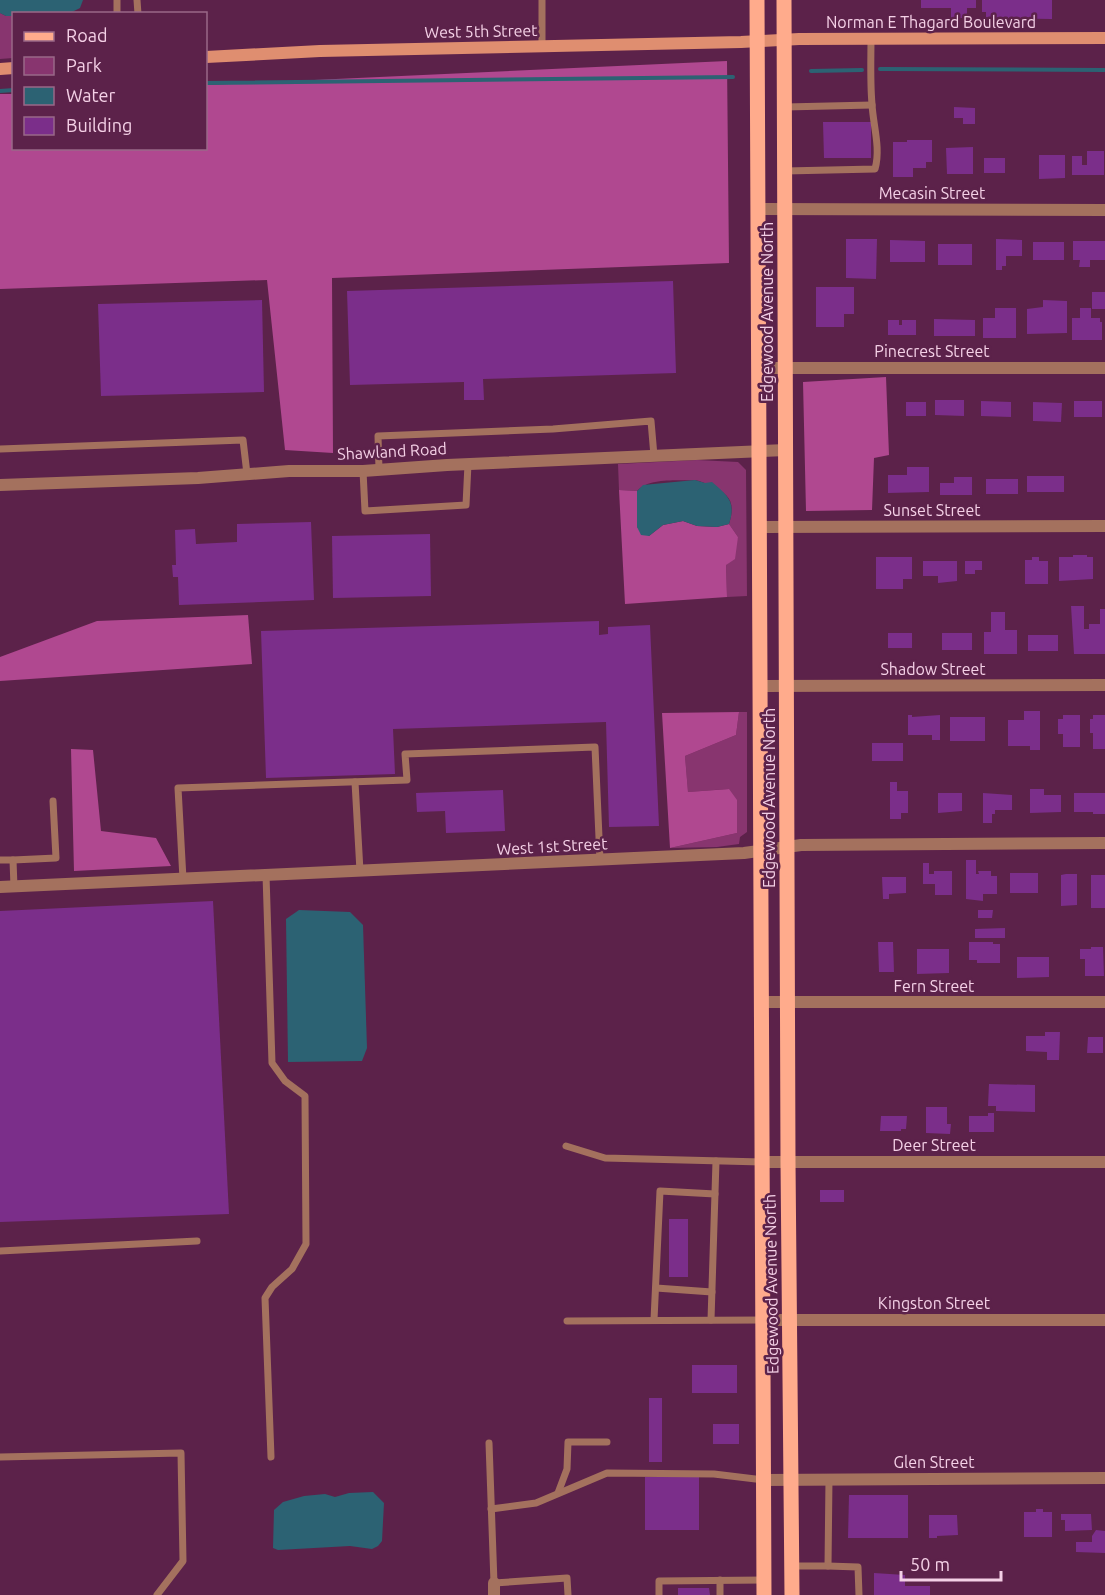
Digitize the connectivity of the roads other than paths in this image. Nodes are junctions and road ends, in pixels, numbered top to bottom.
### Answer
1 (542, 0) edge
2 (757, 0) edge
3 (784, 0) edge
4 (871, 38) junction
5 (1105, 38) edge
6 (784, 40) junction
7 (758, 41) junction
8 (542, 46) junction
9 (207, 57) edge
10 (872, 105) junction
11 (785, 107) junction
12 (785, 171) junction
13 (758, 209) junction
14 (785, 209) junction
15 (1105, 210) edge
16 (759, 368) junction
17 (785, 368) junction
18 (1105, 368) edge
19 (0, 449) edge
20 (786, 450) junction
21 (759, 451) junction
22 (654, 456) junction
23 (468, 464) junction
24 (379, 470) junction
25 (363, 471) junction
26 (247, 474) junction
27 (0, 485) edge
28 (786, 526) junction
29 (1105, 526) edge
30 (760, 527) junction
31 (1105, 685) edge
32 (760, 686) junction
33 (786, 686) junction
34 (355, 782) junction
35 (53, 801) dead end
36 (1105, 843) edge
37 (787, 848) junction
38 (762, 852) junction
39 (0, 860) edge
40 (13, 860) junction
41 (600, 860) junction
42 (360, 871) junction
43 (266, 875) junction
44 (183, 879) junction
45 (0, 887) edge
46 (14, 887) junction
47 (762, 1002) junction
48 (787, 1002) junction
49 (1105, 1002) edge
50 (566, 1146) dead end
51 (716, 1161) junction
52 (763, 1162) junction
53 (788, 1162) junction
54 (1105, 1162) edge
55 (715, 1194) junction
56 (197, 1241) dead end
57 (0, 1251) edge
58 (656, 1288) junction
59 (712, 1292) junction
60 (654, 1320) junction
61 (711, 1320) junction
62 (763, 1320) junction
63 (789, 1320) junction
64 (1105, 1320) edge
65 (567, 1321) dead end
66 (607, 1442) dead end
67 (489, 1443) dead end
68 (0, 1457) edge
69 (271, 1457) dead end
70 (1105, 1478) edge
71 (828, 1479) junction
72 (764, 1480) junction
73 (791, 1480) junction
74 (558, 1493) junction
75 (491, 1509) junction
76 (792, 1566) junction
77 (828, 1566) junction
78 (720, 1580) junction
79 (764, 1587) edge
80 (494, 1589) edge
81 (157, 1595) edge
82 (568, 1595) edge
83 (659, 1595) edge
84 (720, 1595) edge
85 (792, 1595) edge
86 (859, 1595) edge

1 - 8 lane
2 - 7 main road, Edgewood Avenue North
3 - 6 main road, Edgewood Avenue North
4 - 5 street, Norman E Thagard Boulevard
4 - 6 street, Norman E Thagard Boulevard
4 - 10 lane
6 - 7 street, Norman E Thagard Boulevard
6 - 11 main road, Edgewood Avenue North
7 - 8 street, West 5th Street
7 - 13 main road, Edgewood Avenue North
8 - 9 street, West 5th Street
10 - 11 lane
10 - 12 lane
11 - 12 main road, Edgewood Avenue North
12 - 14 main road, Edgewood Avenue North
13 - 14 street, Mecasin Street
13 - 16 main road, Edgewood Avenue North
14 - 15 street, Mecasin Street
14 - 17 main road, Edgewood Avenue North
16 - 17 street, Pinecrest Street
16 - 21 main road, Edgewood Avenue North
17 - 18 street, Pinecrest Street
17 - 20 main road, Edgewood Avenue North
19 - 26 lane
20 - 21 street, Shawland Road
20 - 28 main road, Edgewood Avenue North
21 - 22 street, Shawland Road
21 - 30 main road, Edgewood Avenue North
22 - 23 street, Shawland Road
22 - 24 lane
23 - 24 street, Shawland Road
23 - 25 lane
24 - 25 street, Shawland Road
25 - 26 street, Shawland Road
26 - 27 street, Shawland Road
28 - 29 street, Sunset Street
28 - 30 street, Sunset Street
28 - 33 main road, Edgewood Avenue North
30 - 32 main road, Edgewood Avenue North
31 - 33 street, Shadow Street
32 - 33 street, Shadow Street
32 - 38 main road, Edgewood Avenue North
33 - 37 main road, Edgewood Avenue North
34 - 41 lane
34 - 42 lane
34 - 44 lane
35 - 40 lane
36 - 37 street, West 1st Street
37 - 38 street, West 1st Street
37 - 48 main road, Edgewood Avenue North
38 - 41 street, West 1st Street
38 - 47 main road, Edgewood Avenue North
39 - 40 lane
40 - 46 lane
41 - 42 street, West 1st Street
42 - 43 street, West 1st Street
43 - 44 street, West 1st Street
43 - 69 lane
44 - 46 street, West 1st Street
45 - 46 street, West 1st Street
47 - 48 street, Fern Street
47 - 52 main road, Edgewood Avenue North
48 - 49 street, Fern Street
48 - 53 main road, Edgewood Avenue North
50 - 51 lane
51 - 52 lane
51 - 55 lane
52 - 53 street, Deer Street
52 - 62 main road, Edgewood Avenue North
53 - 54 street, Deer Street
53 - 63 main road, Edgewood Avenue North
55 - 58 lane
55 - 59 lane
56 - 57 lane
58 - 59 lane
58 - 60 lane
59 - 61 lane
60 - 61 lane
60 - 65 lane
61 - 62 lane
62 - 63 street, Kingston Street
62 - 72 main road, Edgewood Avenue North
63 - 64 street, Kingston Street
63 - 73 main road, Edgewood Avenue North
66 - 74 lane
67 - 75 lane
68 - 81 lane
70 - 71 street, Glen Street
71 - 73 street, Glen Street
71 - 77 lane
72 - 73 street, Glen Street
72 - 74 lane
72 - 79 main road, Edgewood Avenue North
73 - 76 main road, Edgewood Avenue North
74 - 75 lane
75 - 80 lane
76 - 77 lane
76 - 85 main road, Edgewood Avenue North
77 - 86 lane
78 - 79 lane
78 - 83 lane
78 - 84 lane
80 - 82 lane

